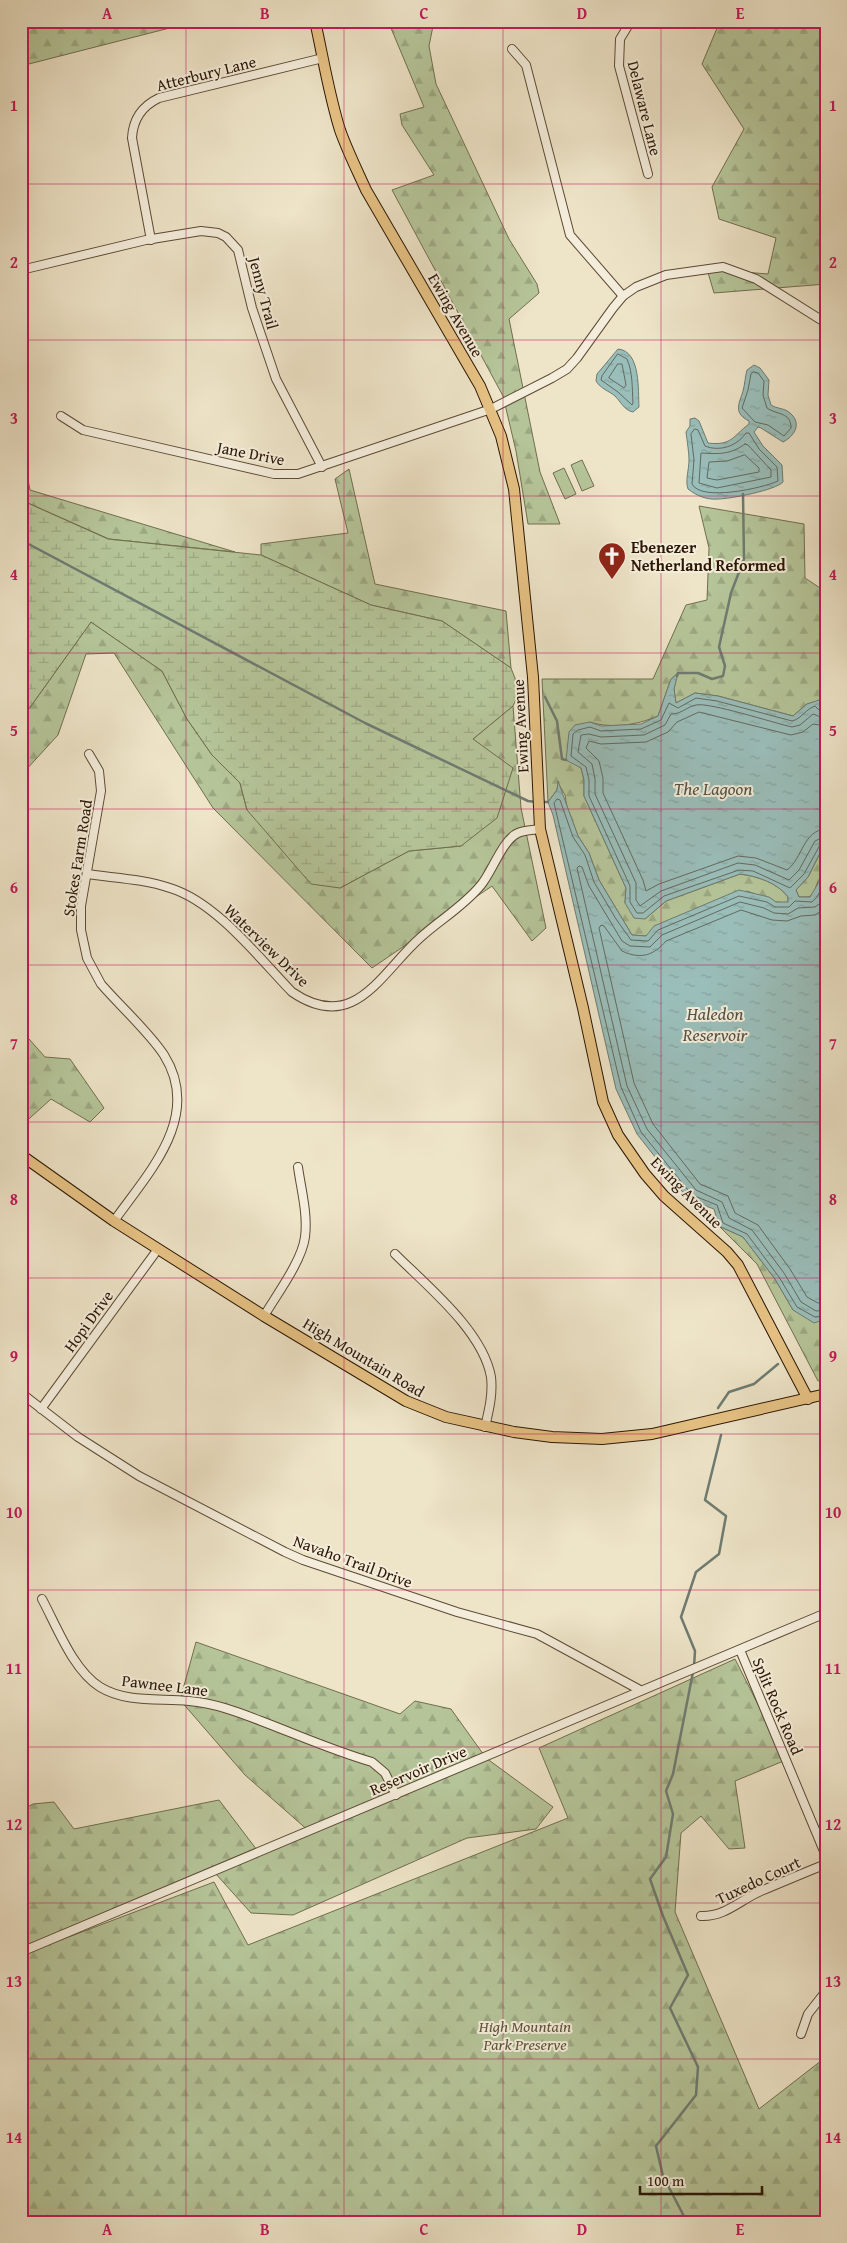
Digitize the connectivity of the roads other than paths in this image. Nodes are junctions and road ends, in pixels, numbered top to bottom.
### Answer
1 (315, 21) edge
2 (631, 21) edge
3 (512, 48) dead end
4 (323, 58) junction
5 (648, 174) dead end
6 (151, 240) junction
7 (21, 270) edge
8 (623, 296) junction
9 (826, 323) edge
10 (491, 409) junction
11 (61, 416) dead end
12 (322, 467) junction
13 (89, 754) dead end
14 (540, 829) junction
15 (87, 874) junction
16 (21, 1155) edge
17 (298, 1167) dead end
18 (114, 1221) junction
19 (158, 1249) junction
20 (395, 1254) dead end
21 (264, 1316) junction
22 (21, 1394) edge
23 (826, 1394) edge
24 (808, 1400) junction
25 (41, 1409) junction
26 (485, 1427) junction
27 (42, 1599) dead end
28 (826, 1613) edge
29 (740, 1650) junction
30 (640, 1690) junction
31 (396, 1795) junction
32 (826, 1856) edge
33 (826, 1864) edge
34 (701, 1916) dead end
35 (21, 1952) edge
36 (826, 1991) edge
37 (801, 2034) dead end

1 - 4 main road, Ewing Avenue
2 - 5 street, Delaware Lane
3 - 8 street
4 - 6 street, Atterbury Lane
4 - 10 main road, Ewing Avenue
6 - 7 street, Jenny Trail
6 - 12 street, Jenny Trail
8 - 9 street
8 - 10 street, Jane Drive
10 - 12 street, Jane Drive
10 - 14 main road, Ewing Avenue
11 - 12 street, Jane Drive
13 - 15 street, Stokes Farm Road
14 - 15 street, Waterview Drive
14 - 24 main road, Ewing Avenue
15 - 18 street, Stokes Farm Road
16 - 18 main road, High Mountain Road
17 - 21 street
18 - 19 main road, High Mountain Road
19 - 21 main road, High Mountain Road
19 - 25 street, Hopi Drive
20 - 26 street
21 - 26 main road, High Mountain Road
22 - 25 street, Navaho Trail Drive
23 - 24 main road, High Mountain Road
24 - 26 main road, High Mountain Road
25 - 30 street, Navaho Trail Drive
27 - 31 street, Pawnee Lane
28 - 29 street, Reservoir Drive
29 - 30 street, Reservoir Drive
29 - 32 street, Split Rock Road
30 - 31 street, Reservoir Drive
31 - 35 street, Reservoir Drive
33 - 34 street, Tuxedo Court
36 - 37 street

